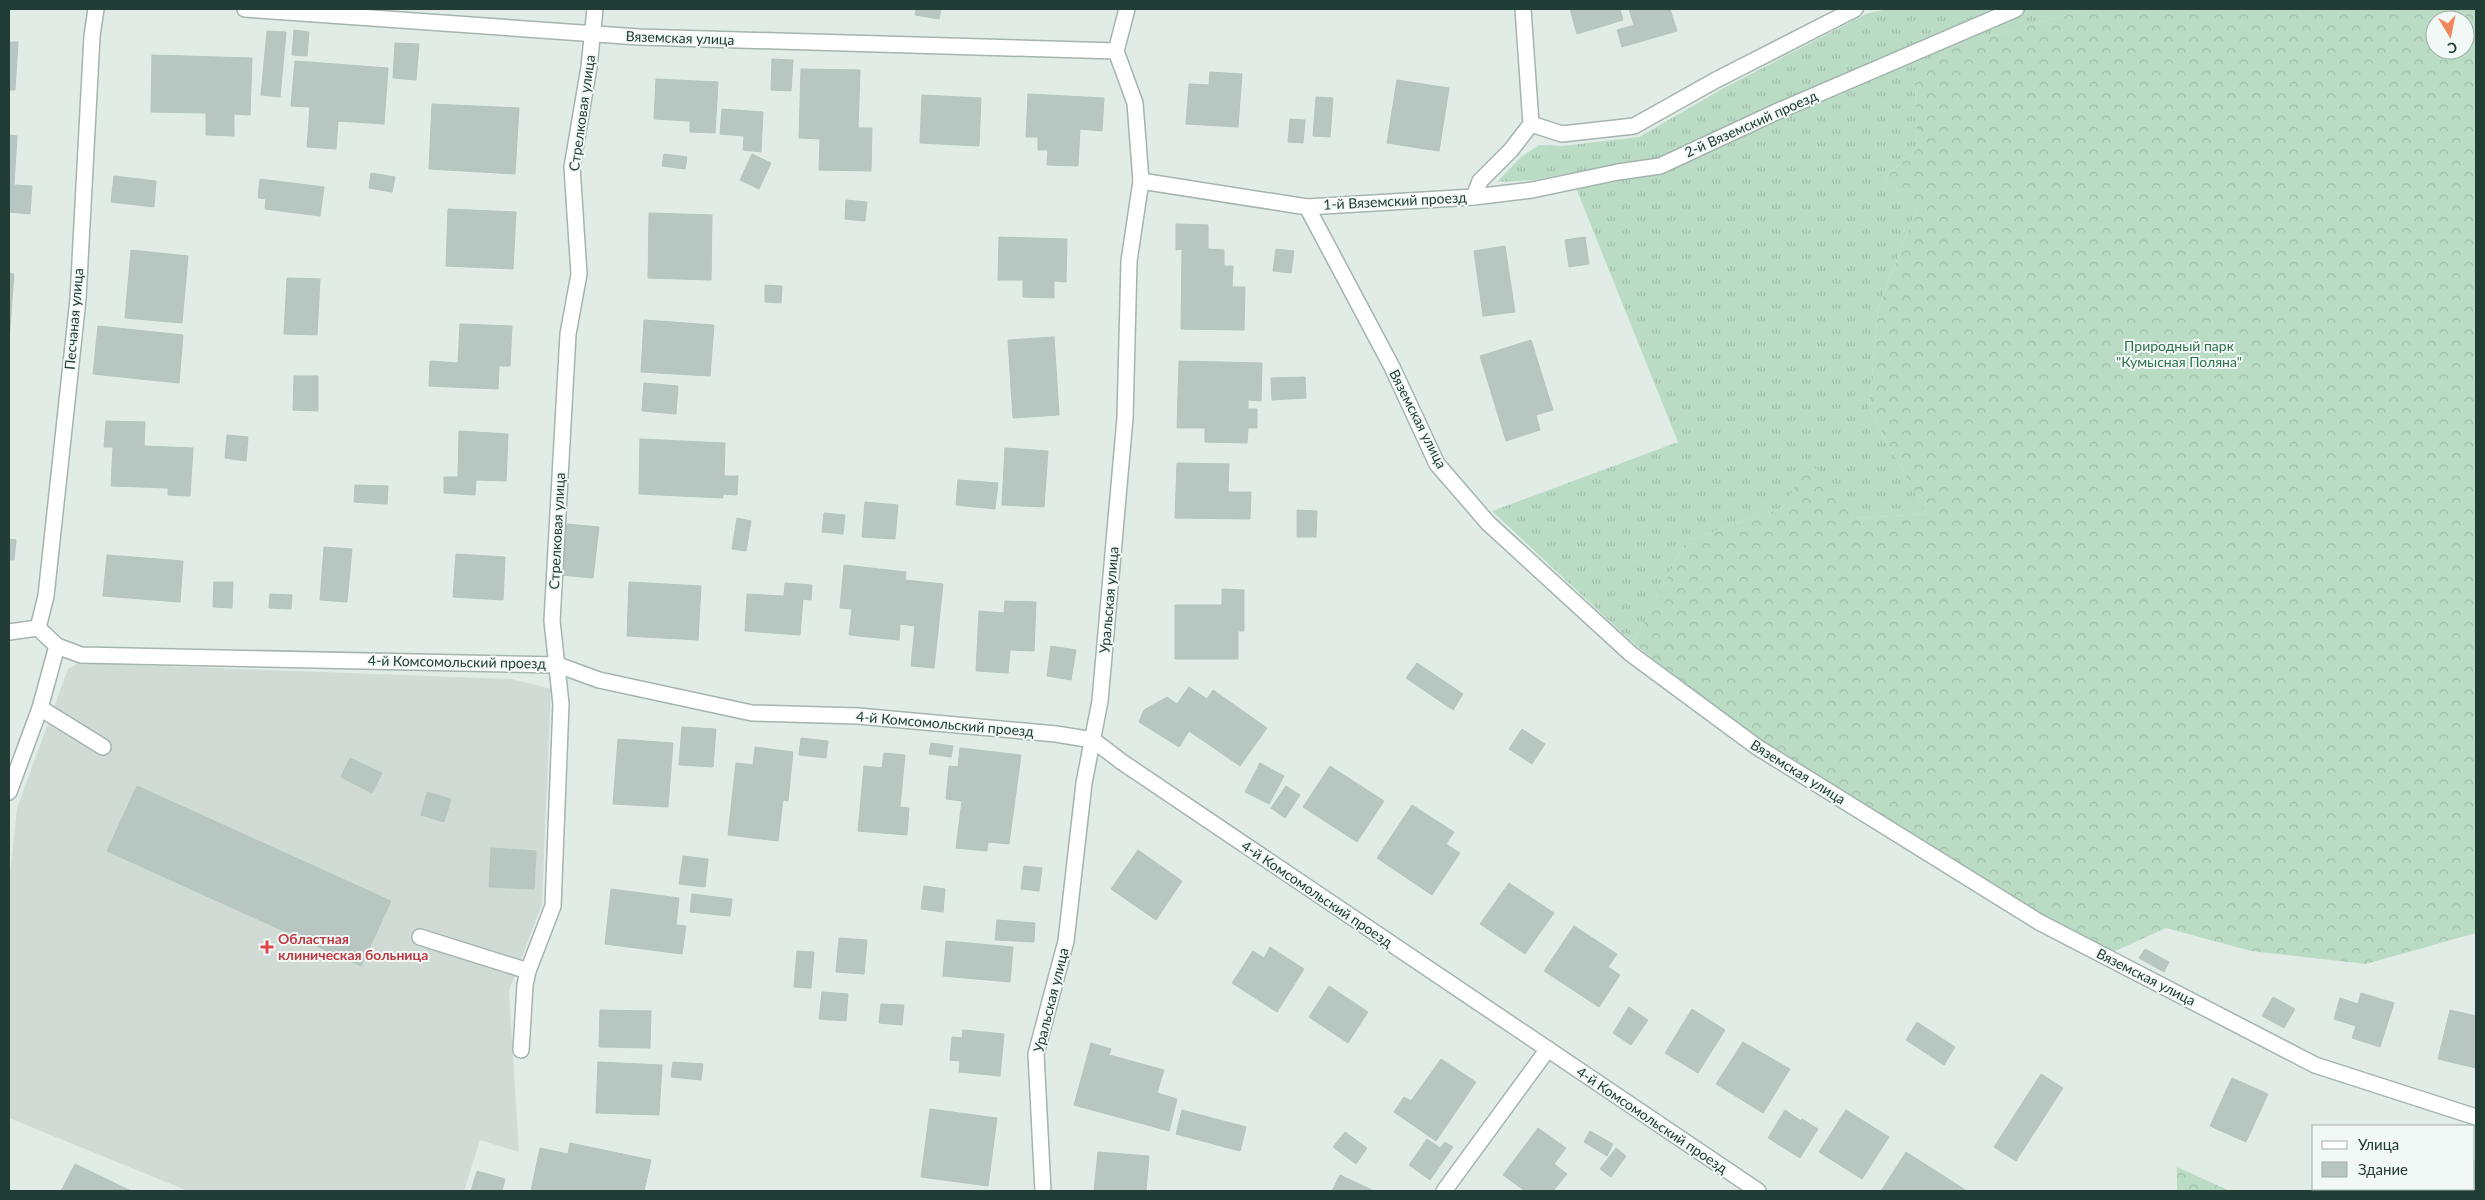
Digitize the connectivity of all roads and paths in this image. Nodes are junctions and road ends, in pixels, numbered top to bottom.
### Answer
1 (96, 9) edge
2 (245, 9) edge
3 (595, 9) edge
4 (1127, 9) edge
5 (1523, 9) edge
6 (1856, 9) edge
7 (2016, 9) edge
8 (592, 33) junction
9 (1116, 51) junction
10 (1531, 124) junction
11 (1140, 180) junction
12 (1474, 197) junction
13 (1307, 207) junction
14 (38, 628) junction
15 (9, 632) edge
16 (57, 646) junction
17 (558, 664) junction
18 (40, 708) junction
19 (1093, 740) junction
20 (103, 747) dead end
21 (9, 792) edge
22 (420, 937) dead end
23 (528, 970) junction
24 (522, 1050) dead end
25 (1548, 1050) junction
26 (2476, 1117) edge
27 (1043, 1191) edge
28 (1444, 1191) edge
29 (1758, 1191) edge

1 - 14 street, Песчаная улица
2 - 8 street, Вяземская улица
3 - 8 street, Стрелковая улица
4 - 9 street
5 - 10 street
6 - 10 street
7 - 12 street, 2-й Вяземский проезд
8 - 9 street, Вяземская улица
8 - 17 street, Стрелковая улица
9 - 11 street, Уральская улица
10 - 12 street, 1-й Вяземский проезд
11 - 13 street, 1-й Вяземский проезд
11 - 19 street, Уральская улица
12 - 13 street, 1-й Вяземский проезд
13 - 26 street, Вяземская улица
14 - 15 street
14 - 16 street, 4-й Комсомольский проезд
16 - 17 street, 4-й Комсомольский проезд
16 - 18 street
17 - 19 street, 4-й Комсомольский проезд
17 - 23 street, Стрелковая улица
18 - 20 street
18 - 21 street
19 - 25 street, 4-й Комсомольский проезд
19 - 27 street, Уральская улица
22 - 23 street
23 - 24 street, Стрелковая улица
25 - 28 street
25 - 29 street, 4-й Комсомольский проезд

